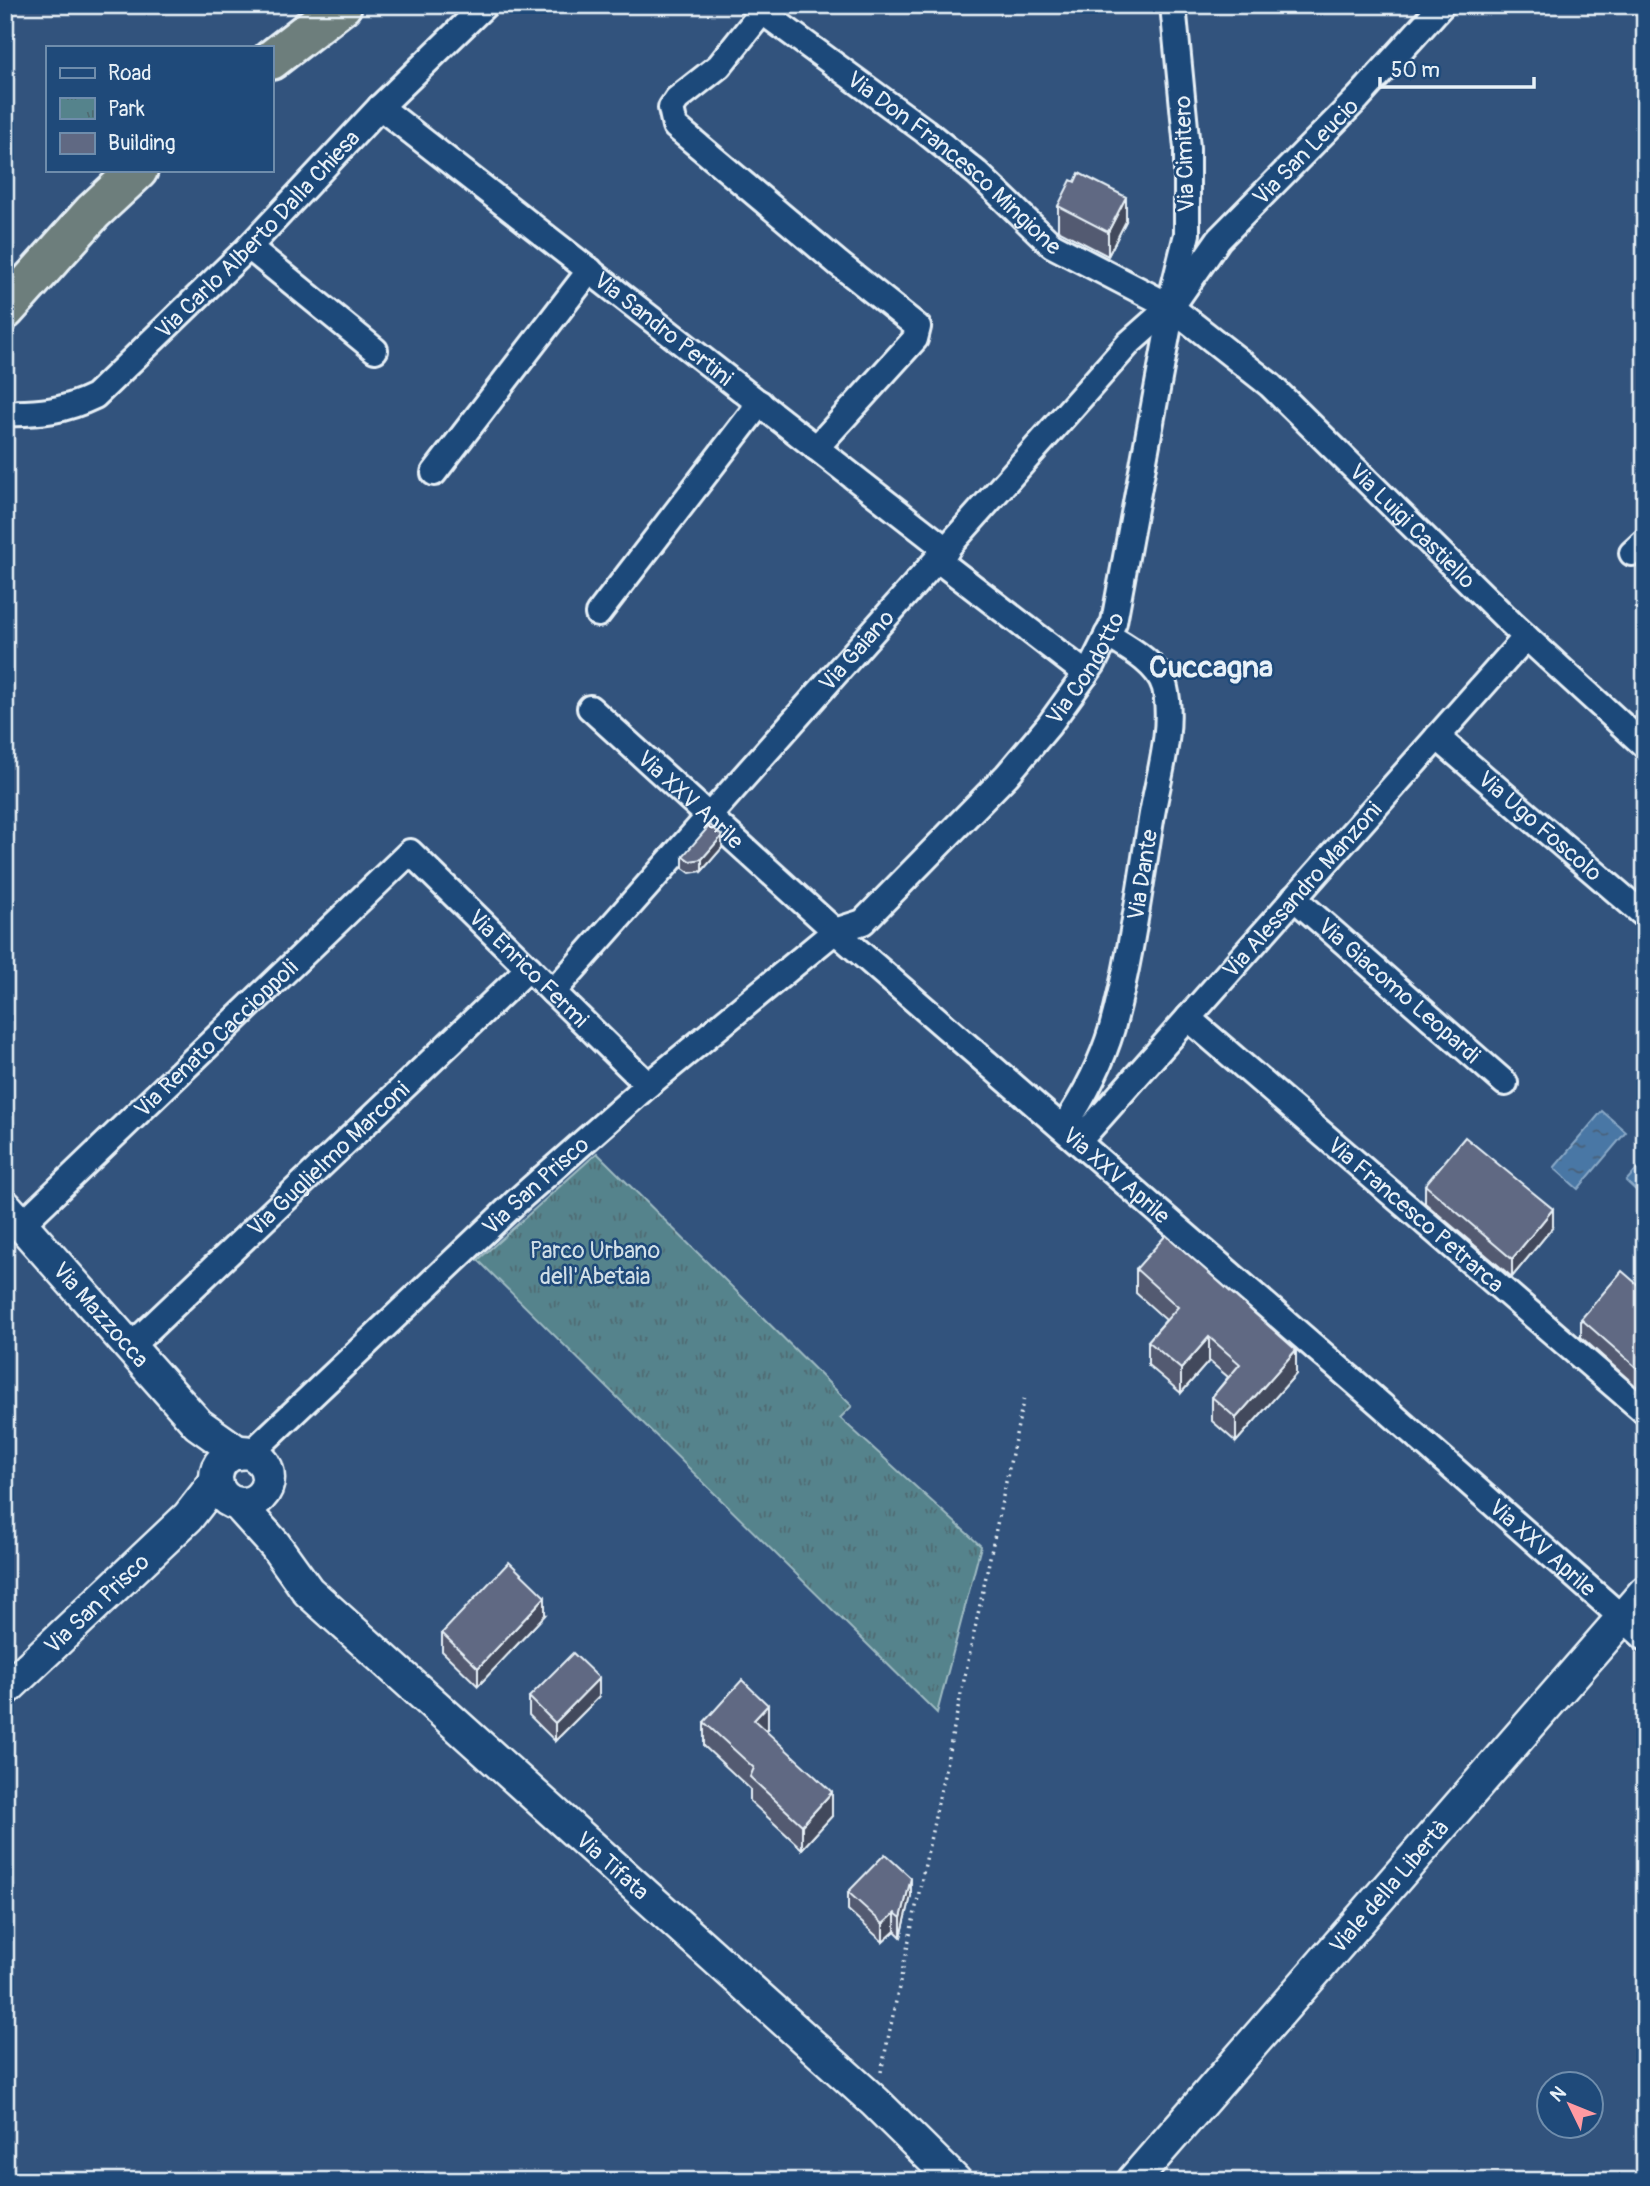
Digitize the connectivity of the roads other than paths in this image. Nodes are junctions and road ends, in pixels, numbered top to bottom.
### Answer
1 (342, 5) edge
2 (485, 5) edge
3 (1173, 5) edge
4 (1442, 5) edge
5 (757, 9) edge
6 (273, 58) edge
7 (380, 107) junction
8 (136, 172) edge
9 (249, 247) junction
10 (590, 271) junction
11 (1170, 307) junction
12 (5, 310) edge
13 (375, 350) dead end
14 (760, 403) junction
15 (5, 413) edge
16 (816, 447) junction
17 (433, 473) dead end
18 (943, 555) junction
19 (598, 614) dead end
20 (1107, 635) junction
21 (1526, 637) junction
22 (1086, 674) junction
23 (590, 708) dead end
24 (1437, 737) junction
25 (1645, 746) edge
26 (710, 818) junction
27 (410, 852) joint
28 (1294, 898) junction
29 (1644, 915) edge
30 (835, 931) junction
31 (529, 968) junction
32 (553, 992) junction
33 (1188, 1018) junction
34 (1505, 1083) dead end
35 (648, 1085) junction
36 (1071, 1135) junction
37 (13, 1216) edge
38 (129, 1348) junction
39 (1645, 1412) edge
40 (232, 1477) junction
41 (275, 1545) junction
42 (1645, 1592) edge
43 (1633, 1628) edge
44 (5, 1690) edge
45 (955, 2181) edge
46 (1133, 2181) edge

1 - 6 highway
2 - 7 street, Via Carlo Alberto Dalla Chiesa
3 - 11 street, Via Cimitero
4 - 11 street, Via San Leucio
5 - 11 street, Via Don Francesco Mingione
5 - 16 street
7 - 9 street, Via Carlo Alberto Dalla Chiesa
7 - 10 street, Via Sandro Pertini
8 - 12 highway
9 - 13 street
9 - 15 street, Via Carlo Alberto Dalla Chiesa
10 - 14 street, Via Sandro Pertini
10 - 17 street
11 - 18 street, Via Gaiano
11 - 20 street, Via Condotto
11 - 21 street, Via Luigi Castiello
14 - 16 street, Via Sandro Pertini
14 - 19 street
16 - 18 street, Via Sandro Pertini
18 - 22 street, Via Sandro Pertini
18 - 26 street, Via Gaiano
20 - 22 street, Via Condotto
20 - 36 street, Via Dante
21 - 24 street, Via Alessandro Manzoni
21 - 25 street, Via Luigi Castiello
22 - 30 street, Via Condotto
23 - 26 street, Via XXV Aprile
24 - 28 street, Via Alessandro Manzoni
24 - 29 street, Via Ugo Foscolo
26 - 30 street, Via XXV Aprile
26 - 32 street, Via Gaiano
27 - 31 street, Via Enrico Fermi
27 - 37 street, Via Renato Caccioppoli
28 - 33 street, Via Alessandro Manzoni
28 - 34 street, Via Giacomo Leopardi
30 - 35 street, Via San Prisco
30 - 36 street, Via XXV Aprile
31 - 32 street, Via Enrico Fermi
31 - 38 street, Via Guglielmo Marconi
32 - 35 street, Via Enrico Fermi
33 - 36 street, Via Alessandro Manzoni
33 - 39 street, Via Francesco Petrarca
35 - 40 street, Via San Prisco
36 - 43 street, Via XXV Aprile
37 - 38 street, Via Mazzocca
38 - 40 street, Via Mazzocca
40 - 41 street, Via Tifata
40 - 41 street, Via Tifata
40 - 44 street, Via San Prisco
41 - 45 street, Via Tifata
42 - 43 street, Viale della Libertà
43 - 46 street, Viale della Libertà

